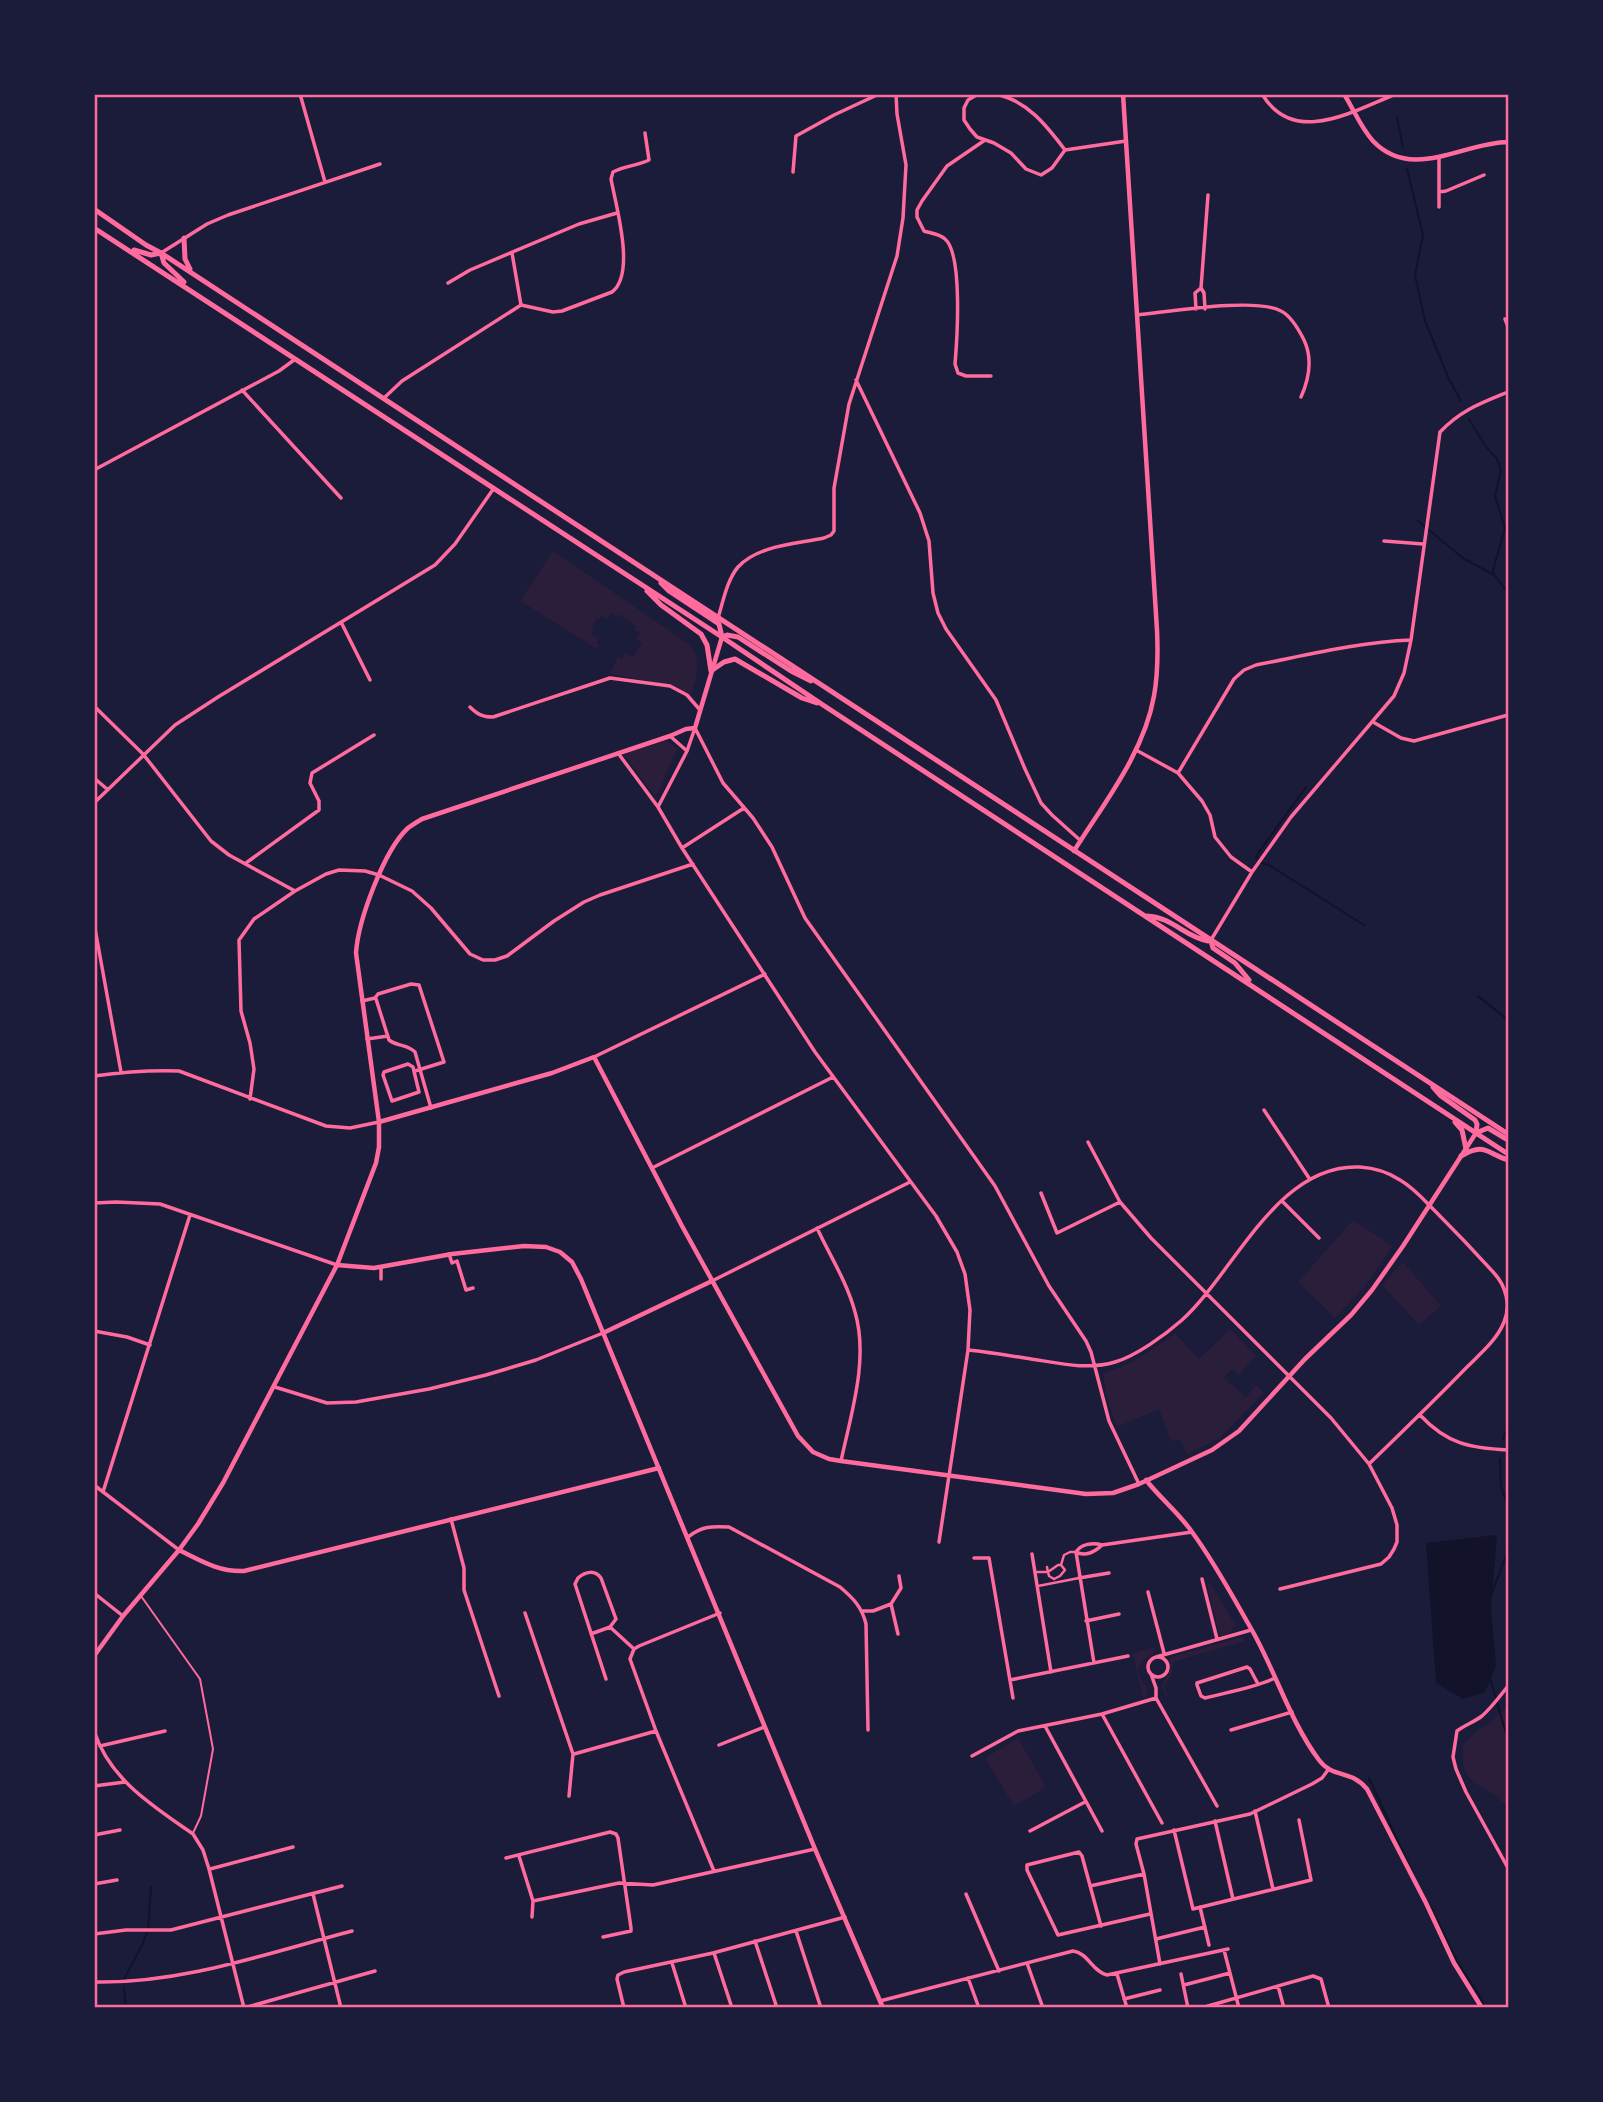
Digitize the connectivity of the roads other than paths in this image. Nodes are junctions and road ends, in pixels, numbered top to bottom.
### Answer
1 (300, 94) edge
2 (880, 94) edge
3 (896, 94) edge
4 (978, 94) edge
5 (995, 94) edge
6 (1123, 94) edge
7 (1262, 94) edge
8 (1344, 94) edge
9 (1396, 94) edge
10 (1354, 111) junction
11 (645, 133) dead end
12 (985, 140) junction
13 (1126, 141) junction
14 (1508, 142) edge
15 (1065, 150) junction
16 (1439, 158) junction
17 (380, 164) dead end
18 (793, 172) dead end
19 (1484, 175) dead end
20 (326, 182) junction
21 (1439, 192) junction
22 (1209, 195) dead end
23 (1439, 207) dead end
24 (94, 209) edge
25 (617, 214) junction
26 (94, 228) edge
27 (184, 238) junction
28 (114, 240) junction
29 (161, 253) junction
30 (512, 253) junction
31 (197, 276) junction
32 (448, 283) dead end
33 (1201, 288) junction
34 (198, 295) junction
35 (522, 305) junction
36 (1196, 309) junction
37 (1205, 309) junction
38 (1136, 315) junction
39 (1505, 319) dead end
40 (1508, 327) edge
41 (296, 358) junction
42 (991, 376) dead end
43 (856, 380) junction
44 (242, 390) junction
45 (1508, 392) edge
46 (1301, 397) dead end
47 (384, 398) junction
48 (94, 470) edge
49 (494, 488) junction
50 (341, 498) dead end
51 (1384, 541) dead end
52 (1423, 544) junction
53 (657, 578) junction
54 (642, 584) junction
55 (718, 618) junction
56 (341, 622) junction
57 (722, 637) junction
58 (1411, 640) junction
59 (711, 671) junction
60 (370, 680) dead end
61 (822, 685) junction
62 (823, 705) junction
63 (94, 706) edge
64 (470, 707) dead end
65 (700, 710) junction
66 (1508, 715) edge
67 (1373, 722) junction
68 (695, 728) junction
69 (374, 735) dead end
70 (670, 736) junction
71 (1136, 750) junction
72 (687, 751) junction
73 (618, 753) junction
74 (143, 754) junction
75 (1178, 773) junction
76 (94, 778) edge
77 (107, 789) junction
78 (94, 803) edge
79 (658, 807) junction
80 (744, 808) junction
81 (1081, 841) junction
82 (682, 848) junction
83 (1074, 851) junction
84 (246, 863) junction
85 (693, 864) junction
86 (1252, 872) junction
87 (379, 875) junction
88 (295, 891) junction
89 (1146, 916) junction
90 (94, 923) edge
91 (1211, 941) junction
92 (765, 974) junction
93 (1254, 986) junction
94 (375, 998) junction
95 (362, 1001) junction
96 (388, 1036) junction
97 (367, 1039) junction
98 (594, 1057) junction
99 (417, 1070) junction
100 (121, 1072) junction
101 (94, 1076) edge
102 (833, 1077) junction
103 (1429, 1082) junction
104 (250, 1099) junction
105 (431, 1108) junction
106 (1264, 1110) dead end
107 (1451, 1116) junction
108 (379, 1122) junction
109 (1476, 1133) junction
110 (1508, 1133) edge
111 (1508, 1140) edge
112 (1088, 1142) dead end
113 (1466, 1149) junction
114 (1508, 1154) edge
115 (1461, 1156) junction
116 (1508, 1160) edge
117 (652, 1168) junction
118 (1310, 1178) junction
119 (910, 1182) junction
120 (1041, 1193) dead end
121 (1120, 1202) junction
122 (1283, 1202) junction
123 (94, 1203) edge
124 (1429, 1206) junction
125 (190, 1215) junction
126 (817, 1228) junction
127 (1319, 1238) dead end
128 (449, 1254) junction
129 (337, 1265) junction
130 (381, 1267) junction
131 (381, 1279) dead end
132 (712, 1281) junction
133 (473, 1287) dead end
134 (1206, 1292) junction
135 (94, 1331) edge
136 (603, 1333) junction
137 (150, 1345) junction
138 (968, 1350) junction
139 (1094, 1366) junction
140 (1289, 1376) junction
141 (275, 1387) junction
142 (1420, 1415) junction
143 (1508, 1450) edge
144 (841, 1461) junction
145 (1369, 1464) junction
146 (659, 1468) junction
147 (948, 1475) junction
148 (1146, 1480) junction
149 (1139, 1484) junction
150 (94, 1485) edge
151 (103, 1492) junction
152 (451, 1519) junction
153 (1193, 1532) junction
154 (688, 1537) junction
155 (939, 1542) dead end
156 (1102, 1545) junction
157 (179, 1550) junction
158 (1076, 1552) junction
159 (1032, 1554) dead end
160 (974, 1558) dead end
161 (1061, 1565) junction
162 (1047, 1567) dead end
163 (1035, 1572) junction
164 (1048, 1572) junction
165 (1109, 1573) dead end
166 (899, 1576) dead end
167 (1079, 1578) junction
168 (1202, 1579) dead end
169 (1054, 1581) junction
170 (1037, 1586) junction
171 (1280, 1589) dead end
172 (94, 1592) edge
173 (1147, 1592) dead end
174 (141, 1596) junction
175 (891, 1604) junction
176 (863, 1611) junction
177 (525, 1613) dead end
178 (720, 1613) junction
179 (1119, 1614) dead end
180 (123, 1616) junction
181 (1086, 1621) junction
182 (610, 1627) junction
183 (1251, 1630) junction
184 (591, 1634) junction
185 (898, 1634) dead end
186 (1217, 1639) junction
187 (634, 1649) junction
188 (1167, 1652) junction
189 (94, 1656) edge
190 (1128, 1656) dead end
191 (1156, 1657) junction
192 (1167, 1661) junction
193 (1094, 1663) junction
194 (1051, 1672) junction
195 (1151, 1674) junction
196 (1162, 1676) junction
197 (1275, 1678) junction
198 (606, 1679) dead end
199 (1009, 1680) junction
200 (1258, 1684) junction
201 (1508, 1686) edge
202 (1156, 1688) junction
203 (499, 1696) dead end
204 (1013, 1698) dead end
205 (1156, 1698) junction
206 (1292, 1712) junction
207 (1102, 1714) junction
208 (1045, 1726) junction
209 (764, 1727) junction
210 (868, 1730) dead end
211 (1231, 1730) dead end
212 (94, 1731) edge
213 (164, 1731) dead end
214 (656, 1731) junction
215 (96, 1738) edge
216 (719, 1745) dead end
217 (100, 1746) junction
218 (573, 1754) junction
219 (972, 1756) dead end
220 (1328, 1770) junction
221 (125, 1782) junction
222 (94, 1786) edge
223 (569, 1796) dead end
224 (1085, 1802) junction
225 (1217, 1806) dead end
226 (1255, 1811) junction
227 (1299, 1820) dead end
228 (1215, 1821) junction
229 (1162, 1823) dead end
230 (120, 1830) dead end
231 (1030, 1830) dead end
232 (1174, 1830) junction
233 (1102, 1831) dead end
234 (193, 1833) junction
235 (94, 1835) edge
236 (293, 1847) dead end
237 (814, 1849) junction
238 (519, 1856) junction
239 (506, 1858) dead end
240 (1508, 1868) edge
241 (209, 1869) junction
242 (714, 1871) junction
243 (1144, 1874) junction
244 (117, 1880) dead end
245 (625, 1883) junction
246 (94, 1884) edge
247 (342, 1886) dead end
248 (1090, 1886) junction
249 (1273, 1889) junction
250 (313, 1894) junction
251 (966, 1894) dead end
252 (1233, 1899) junction
253 (533, 1901) junction
254 (1200, 1907) junction
255 (1150, 1913) junction
256 (221, 1916) junction
257 (532, 1917) dead end
258 (845, 1917) junction
259 (1101, 1926) junction
260 (1205, 1927) junction
261 (352, 1931) dead end
262 (796, 1931) junction
263 (94, 1934) edge
264 (603, 1937) dead end
265 (325, 1938) junction
266 (1155, 1939) junction
267 (755, 1941) junction
268 (1209, 1945) dead end
269 (713, 1953) junction
270 (233, 1963) junction
271 (672, 1963) junction
272 (1027, 1963) junction
273 (1160, 1964) junction
274 (999, 1970) junction
275 (375, 1971) dead end
276 (1116, 1973) junction
277 (1181, 1973) dead end
278 (1230, 1973) junction
279 (968, 1978) junction
280 (94, 1982) edge
281 (336, 1983) junction
282 (1184, 1985) junction
283 (1278, 1986) junction
284 (1160, 1990) dead end
285 (1237, 1997) junction
286 (1124, 1999) junction
287 (880, 2001) junction
288 (244, 2007) edge
289 (341, 2007) edge
290 (624, 2007) edge
291 (686, 2007) edge
292 (732, 2007) edge
293 (777, 2007) edge
294 (821, 2007) edge
295 (883, 2007) edge
296 (979, 2007) edge
297 (1043, 2007) edge
298 (1126, 2007) edge
299 (1188, 2007) edge
300 (1201, 2007) edge
301 (1239, 2007) edge
302 (1284, 2007) edge
303 (1329, 2007) edge
304 (1482, 2007) edge

1 - 20 street
2 - 18 street
3 - 43 street
4 - 12 street
5 - 15 street
6 - 13 street
7 - 10 street
8 - 10 street
9 - 10 street
10 - 16 street
11 - 25 street
12 - 15 street
12 - 42 street
13 - 15 street
13 - 38 street
14 - 16 street
16 - 21 street
17 - 20 street
19 - 21 street
20 - 27 street
21 - 23 street
22 - 33 street
24 - 29 highway
25 - 30 street
25 - 35 street
26 - 28 highway
27 - 29 street
27 - 31 highway
28 - 29 highway
28 - 34 highway
29 - 31 highway
29 - 34 highway
30 - 32 street
30 - 35 street
31 - 47 highway
33 - 36 street
33 - 37 street
34 - 41 highway
35 - 47 street
36 - 37 street
36 - 38 street
37 - 46 street
38 - 71 street
39 - 40 street
41 - 44 street
41 - 49 highway
43 - 55 street
43 - 81 street
44 - 48 street
44 - 50 street
45 - 52 street
47 - 53 highway
49 - 54 highway
49 - 56 street
51 - 52 street
52 - 58 street
53 - 55 highway
53 - 57 highway
54 - 57 highway
54 - 59 highway
55 - 61 highway
56 - 60 street
56 - 74 street
57 - 59 street
57 - 61 highway
57 - 62 highway
58 - 67 street
58 - 75 street
59 - 62 highway
59 - 65 street
61 - 83 highway
62 - 89 highway
63 - 74 street
64 - 65 street
65 - 68 street
66 - 67 street
67 - 86 street
68 - 70 street
68 - 72 street
68 - 80 street
69 - 84 street
70 - 72 street
70 - 73 street
71 - 75 street
71 - 81 street
72 - 79 street
73 - 79 street
73 - 87 street
74 - 77 street
74 - 84 street
75 - 86 street
76 - 77 street
77 - 78 street
79 - 82 street
80 - 82 street
80 - 139 street
81 - 83 street
82 - 85 street
83 - 91 highway
84 - 88 street
85 - 87 street
85 - 92 street
86 - 91 street
87 - 88 street
87 - 95 street
88 - 104 street
89 - 91 highway
89 - 93 highway
90 - 100 street
91 - 93 highway
91 - 103 highway
92 - 98 street
92 - 102 street
93 - 107 highway
94 - 95 street
94 - 96 street
94 - 99 street
95 - 97 street
96 - 97 street
96 - 99 street
97 - 108 street
98 - 105 street
98 - 117 street
99 - 99 street
99 - 105 street
100 - 101 street
100 - 104 street
102 - 117 street
102 - 119 street
103 - 109 highway
103 - 110 highway
104 - 108 street
105 - 108 street
106 - 118 street
107 - 109 highway
107 - 113 highway
108 - 129 street
109 - 111 highway
109 - 113 street
109 - 114 highway
112 - 121 street
113 - 115 street
115 - 116 highway
115 - 124 street
117 - 132 street
118 - 122 street
118 - 124 street
119 - 126 street
119 - 138 street
120 - 121 street
121 - 134 street
122 - 127 street
122 - 134 street
123 - 125 street
124 - 140 street
124 - 142 street
125 - 129 street
125 - 137 street
126 - 132 street
126 - 144 street
128 - 130 street
128 - 133 street
128 - 136 street
129 - 130 street
129 - 141 street
130 - 131 street
132 - 136 street
132 - 144 street
134 - 139 street
134 - 140 street
135 - 137 street
136 - 141 street
136 - 146 street
137 - 151 street
138 - 139 street
138 - 147 street
139 - 149 street
140 - 145 street
140 - 148 street
141 - 157 street
142 - 143 street
142 - 145 street
144 - 147 street
145 - 171 street
146 - 152 street
146 - 154 street
147 - 149 street
147 - 155 street
148 - 149 street
148 - 153 street
150 - 151 street
151 - 157 street
152 - 157 street
152 - 203 street
153 - 156 street
153 - 183 street
154 - 176 street
154 - 178 street
156 - 158 street
156 - 158 street
157 - 174 street
158 - 161 street
158 - 167 street
159 - 163 street
160 - 199 street
161 - 164 street
161 - 169 street
162 - 164 street
163 - 164 street
163 - 170 street
164 - 169 street
165 - 167 street
166 - 175 street
167 - 169 street
167 - 181 street
168 - 186 street
169 - 170 street
170 - 194 street
172 - 180 street
173 - 188 street
174 - 180 street
174 - 234 lane
175 - 176 street
175 - 185 street
176 - 210 street
177 - 218 street
178 - 187 street
178 - 209 street
179 - 181 street
180 - 189 street
181 - 193 street
182 - 184 street
182 - 184 street
182 - 187 street
183 - 186 street
183 - 197 street
184 - 198 street
186 - 188 street
187 - 214 street
188 - 191 street
188 - 192 street
190 - 193 street
191 - 192 street
191 - 195 street
192 - 196 street
193 - 194 street
194 - 199 street
195 - 196 street
195 - 202 street
196 - 202 street
197 - 200 street
197 - 206 street
199 - 204 street
200 - 200 street
201 - 240 street
202 - 205 street
205 - 207 street
205 - 225 street
206 - 211 street
206 - 220 street
207 - 208 street
207 - 229 street
208 - 219 street
208 - 224 street
209 - 216 street
209 - 237 street
212 - 215 street
213 - 217 street
214 - 218 street
214 - 242 street
215 - 217 street
217 - 221 street
218 - 223 street
220 - 226 street
220 - 304 street
221 - 222 street
221 - 234 street
224 - 231 street
224 - 233 street
226 - 228 street
226 - 249 street
227 - 249 street
228 - 232 street
228 - 252 street
230 - 235 street
232 - 243 street
232 - 254 street
234 - 241 street
236 - 241 street
237 - 242 street
237 - 258 street
238 - 239 street
238 - 245 street
238 - 253 street
241 - 256 street
242 - 245 street
243 - 248 street
243 - 255 street
244 - 246 street
245 - 253 street
245 - 264 street
247 - 250 street
248 - 259 street
248 - 259 street
249 - 252 street
250 - 256 street
250 - 265 street
251 - 274 street
252 - 254 street
253 - 257 street
254 - 260 street
255 - 259 street
255 - 266 street
256 - 263 street
256 - 270 street
258 - 262 street
258 - 287 street
260 - 266 street
260 - 268 street
261 - 265 street
262 - 267 street
262 - 294 street
265 - 270 street
265 - 281 street
266 - 273 street
267 - 269 street
267 - 293 street
269 - 271 street
269 - 292 street
270 - 280 street
270 - 288 street
271 - 290 street
271 - 291 street
272 - 274 street
272 - 276 street
272 - 297 street
273 - 276 street
273 - 278 street
274 - 279 street
275 - 281 street
276 - 286 street
277 - 282 street
278 - 282 street
278 - 285 street
279 - 287 street
279 - 296 street
281 - 288 street
281 - 289 street
282 - 299 street
283 - 285 street
283 - 302 street
283 - 303 street
284 - 286 street
285 - 300 street
285 - 301 street
286 - 298 street
287 - 295 street

